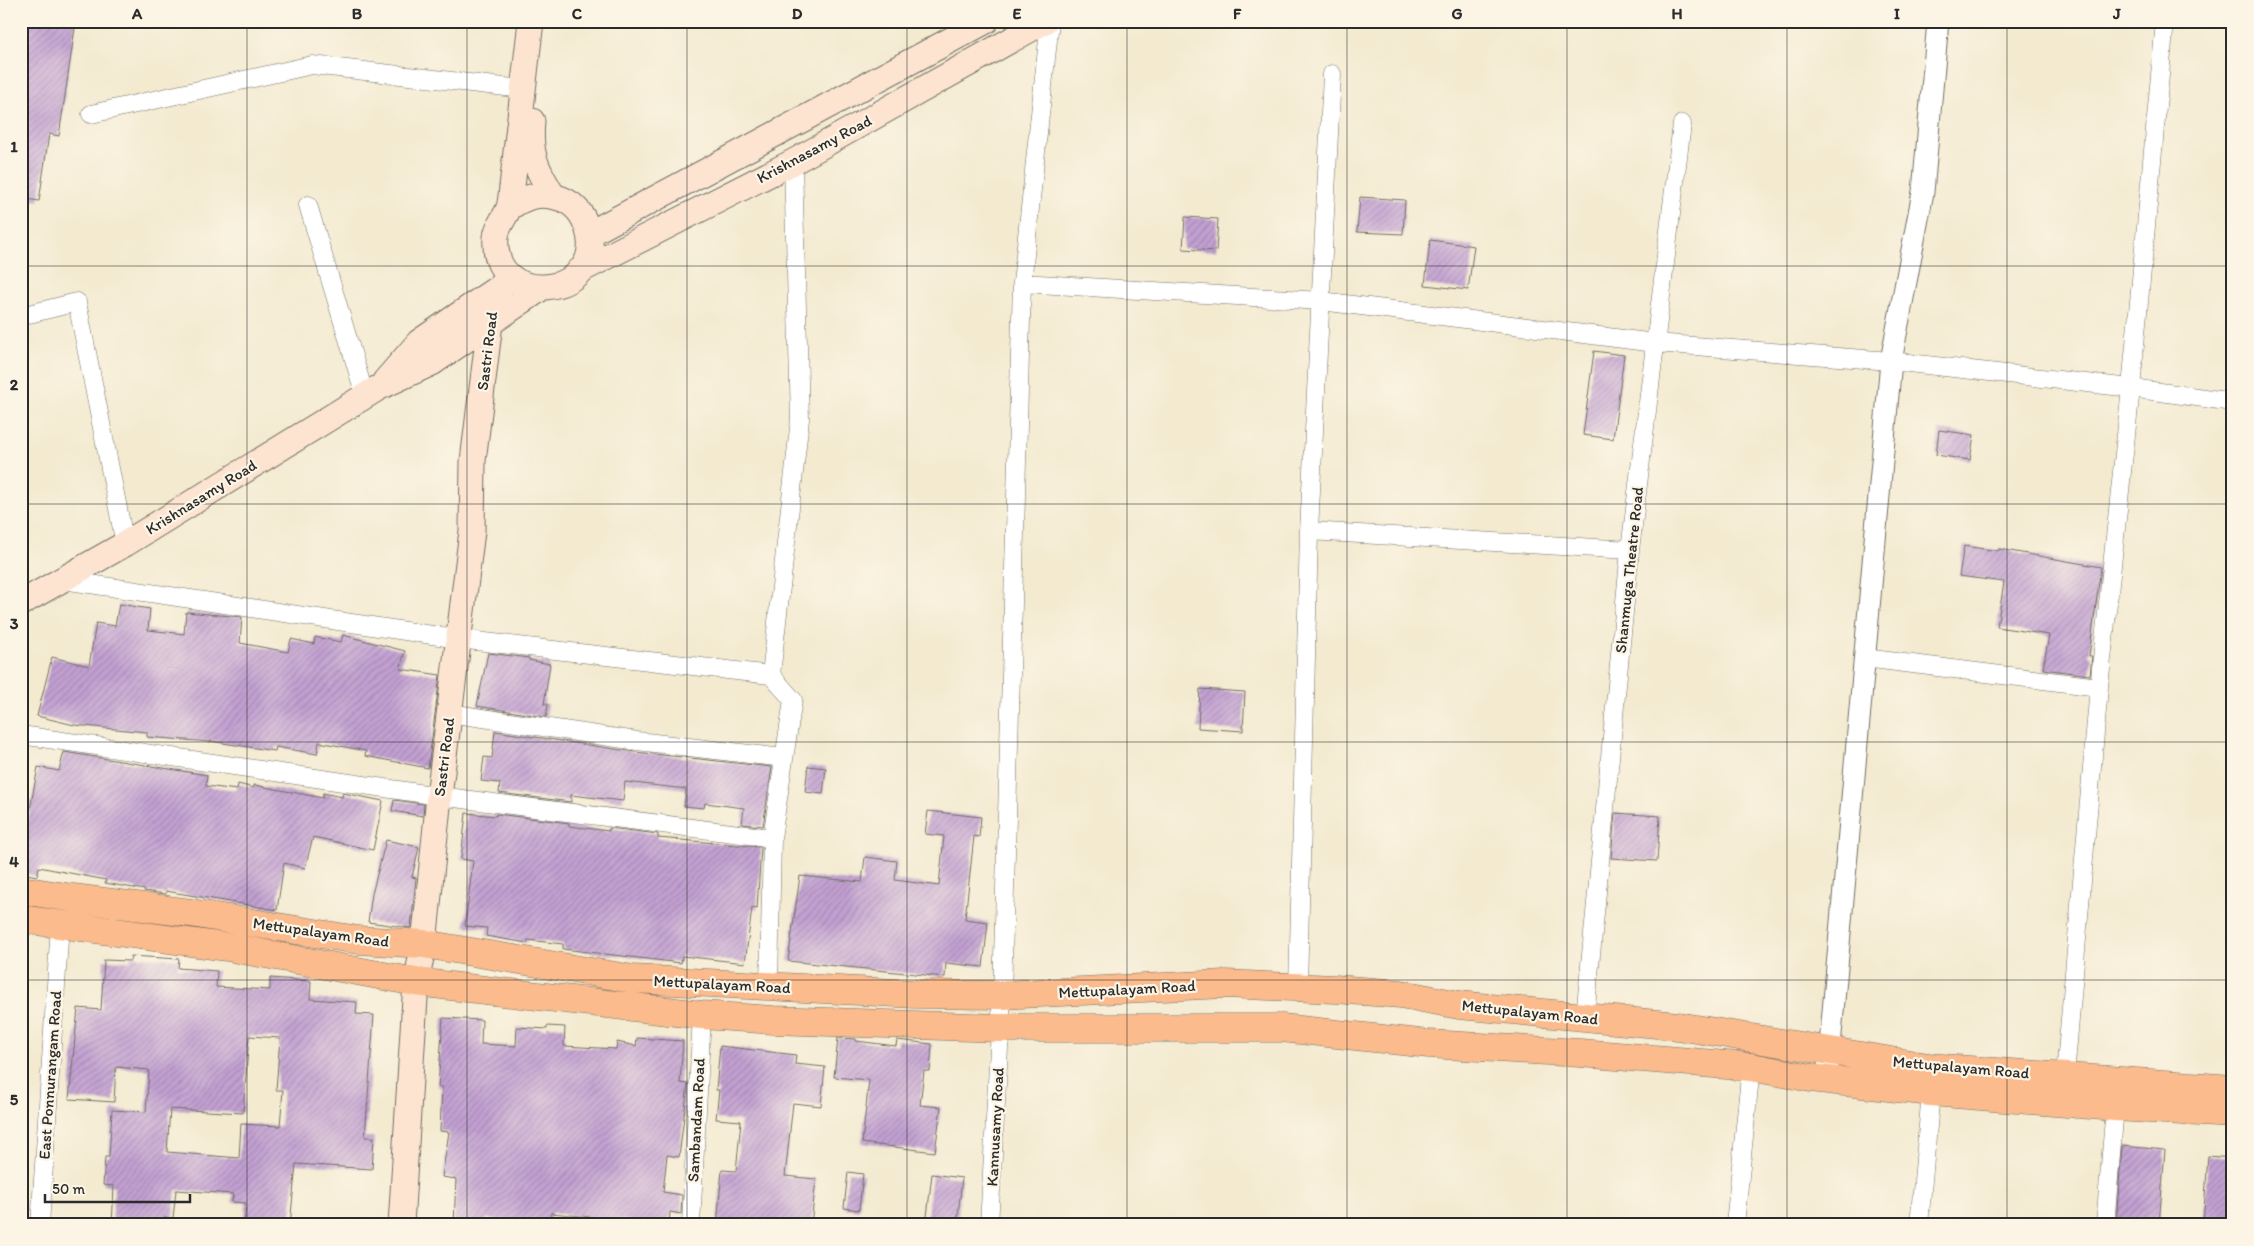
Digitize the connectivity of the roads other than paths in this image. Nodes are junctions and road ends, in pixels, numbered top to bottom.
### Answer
1 (531, 21) edge
2 (541, 21) edge
3 (986, 21) edge
4 (1045, 21) edge
5 (1050, 21) edge
6 (1938, 21) edge
7 (2165, 21) edge
8 (1332, 74) dead end
9 (523, 89) junction
10 (92, 114) dead end
11 (1682, 124) dead end
12 (793, 162) junction
13 (554, 196) junction
14 (308, 205) dead end
15 (509, 208) junction
16 (589, 234) junction
17 (580, 271) junction
18 (1022, 283) junction
19 (503, 284) junction
20 (540, 289) junction
21 (1321, 301) junction
22 (510, 310) junction
23 (21, 316) edge
24 (490, 323) junction
25 (1655, 343) junction
26 (1890, 361) junction
27 (2131, 388) junction
28 (371, 392) junction
29 (2233, 402) edge
30 (472, 531) junction
31 (1309, 531) junction
32 (125, 544) junction
33 (1630, 550) junction
34 (63, 580) junction
35 (21, 602) edge
36 (459, 639) junction
37 (1864, 658) junction
38 (771, 674) junction
39 (2099, 687) junction
40 (449, 713) junction
41 (21, 735) edge
42 (784, 758) junction
43 (439, 796) junction
44 (772, 838) junction
45 (21, 890) edge
46 (21, 919) edge
47 (60, 925) junction
48 (424, 944) junction
49 (416, 982) junction
50 (769, 986) junction
51 (1298, 989) junction
52 (1002, 995) junction
53 (702, 1016) junction
54 (1585, 1017) junction
55 (1000, 1028) junction
56 (1830, 1051) junction
57 (1751, 1067) junction
58 (2065, 1076) junction
59 (1828, 1079) junction
60 (2233, 1089) edge
61 (1930, 1092) junction
62 (2114, 1108) junction
63 (2233, 1114) edge
64 (40, 1225) edge
65 (401, 1225) edge
66 (691, 1225) edge
67 (989, 1225) edge
68 (1735, 1225) edge
69 (1919, 1225) edge
70 (2105, 1225) edge

1 - 9 main road
2 - 13 main road
3 - 16 main road
4 - 12 main road, Krishnasamy Road
5 - 18 street, Kannusamy Road
6 - 26 street
7 - 27 street
8 - 21 street
9 - 10 street
9 - 15 main road
11 - 25 street, Shanmuga Theatre Road
12 - 17 main road, Krishnasamy Road
12 - 38 street
13 - 15 main road
13 - 16 main road
14 - 28 street
15 - 19 main road
16 - 17 main road
17 - 20 main road
18 - 21 street
18 - 52 street, Kannusamy Road
19 - 20 main road
19 - 24 main road, Sastri Road
19 - 28 main road, Krishnasamy Road
20 - 22 main road, Krishnasamy Road
21 - 25 street
21 - 31 street
22 - 24 main road, Krishnasamy Road
22 - 30 main road, Sastri Road
23 - 32 street
24 - 28 main road, Krishnasamy Road
24 - 30 main road, Sastri Road
25 - 26 street
25 - 33 street, Shanmuga Theatre Road
26 - 27 street
26 - 37 street
27 - 29 street
27 - 39 street
28 - 32 main road, Krishnasamy Road
30 - 36 main road, Sastri Road
31 - 33 street
31 - 51 street
32 - 34 main road, Krishnasamy Road
33 - 54 street, Shanmuga Theatre Road
34 - 35 main road, Krishnasamy Road
34 - 36 street
36 - 38 street
36 - 40 main road, Sastri Road
37 - 39 street
37 - 56 street
38 - 42 street
39 - 58 street
40 - 42 street
40 - 43 main road, Sastri Road
41 - 43 street
42 - 44 street
43 - 44 street
43 - 48 main road, Sastri Road
44 - 50 street
45 - 48 highway, Mettupalayam Road
46 - 47 highway, Mettupalayam Road
47 - 49 highway, Mettupalayam Road
47 - 64 street, East Ponnurangam Road
48 - 49 main road, Sastri Road
48 - 50 highway, Mettupalayam Road
49 - 53 highway, Mettupalayam Road
49 - 65 main road, Sastri Road
50 - 52 highway, Mettupalayam Road
51 - 52 highway, Mettupalayam Road
51 - 54 highway, Mettupalayam Road
52 - 55 street, Kannusamy Road
53 - 55 highway, Mettupalayam Road
53 - 66 street, Sambandam Road
54 - 56 highway, Mettupalayam Road
55 - 57 highway, Mettupalayam Road
55 - 67 street, Kannusamy Road
56 - 58 highway, Mettupalayam Road
56 - 59 street
57 - 59 highway, Mettupalayam Road
57 - 68 street
58 - 60 highway, Mettupalayam Road
59 - 61 highway, Mettupalayam Road
61 - 62 highway, Mettupalayam Road
61 - 69 street
62 - 63 highway, Mettupalayam Road
62 - 70 street

